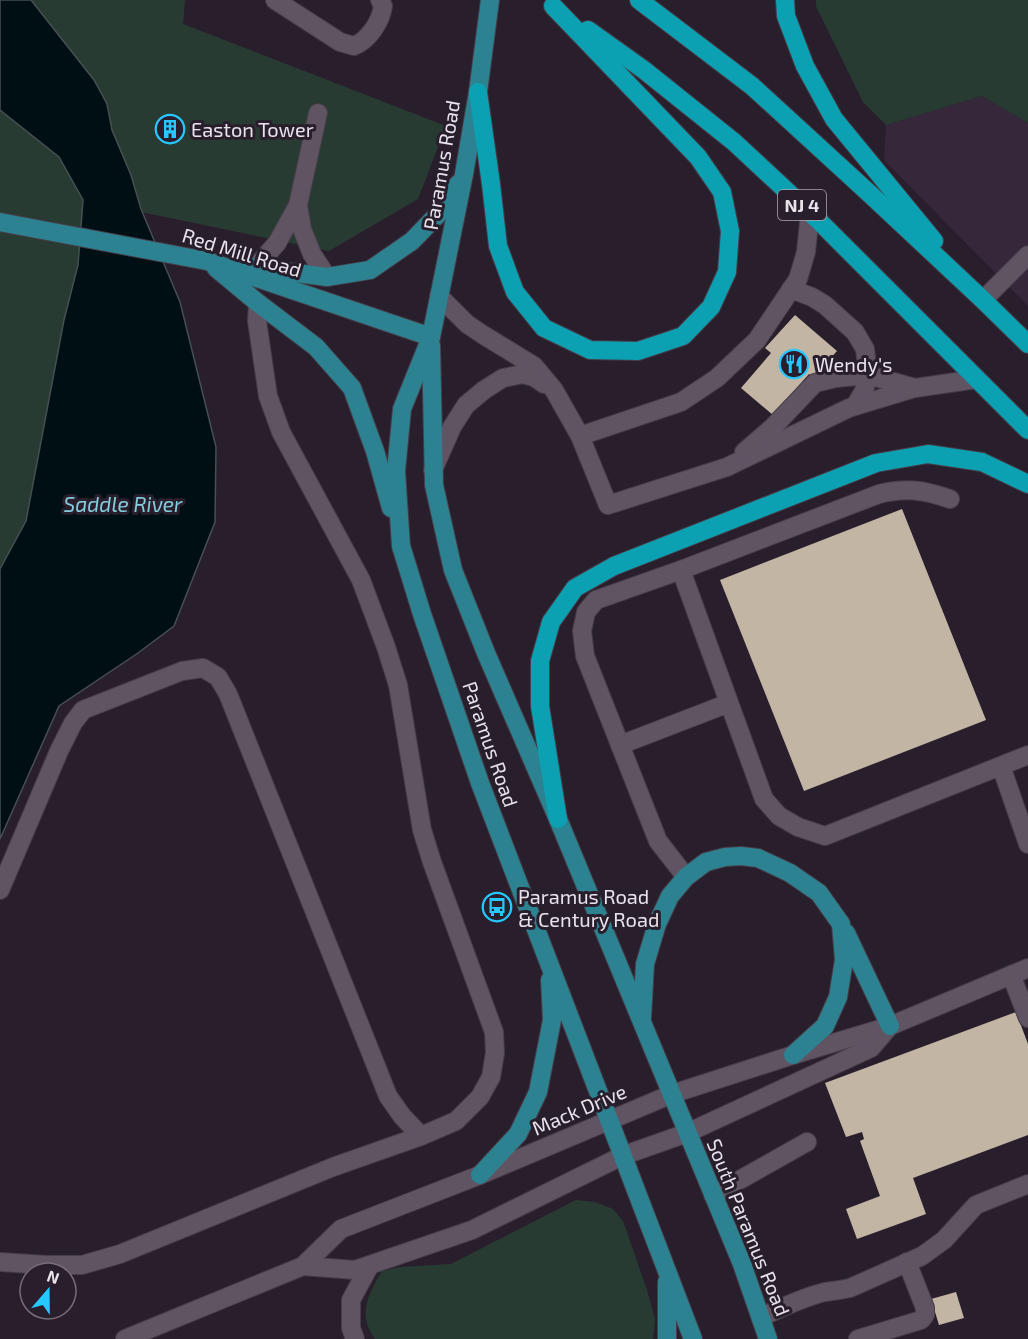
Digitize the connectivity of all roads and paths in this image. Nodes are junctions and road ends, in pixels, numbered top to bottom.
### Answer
1 (275, 0) edge
2 (380, 0) edge
3 (639, 0) edge
4 (785, 0) edge
5 (549, 3) edge
6 (489, 4) edge
7 (478, 92) junction
8 (318, 113) dead end
9 (464, 174) junction
10 (298, 205) junction
11 (810, 213) junction
12 (0, 222) edge
13 (1028, 255) edge
14 (207, 261) junction
15 (255, 268) junction
16 (327, 278) junction
17 (791, 289) junction
18 (439, 296) junction
19 (983, 300) junction
20 (258, 303) junction
21 (431, 337) junction
22 (1028, 344) edge
23 (868, 375) junction
24 (976, 379) junction
25 (915, 388) junction
26 (554, 390) junction
27 (855, 406) junction
28 (1028, 430) edge
29 (580, 436) junction
30 (727, 467) junction
31 (434, 470) junction
32 (1028, 484) edge
33 (950, 499) dead end
34 (401, 546) junction
35 (681, 570) junction
36 (729, 703) junction
37 (620, 745) junction
38 (1028, 755) edge
39 (1001, 766) junction
40 (558, 819) junction
41 (1028, 844) edge
42 (686, 877) junction
43 (0, 890) edge
44 (841, 924) junction
45 (550, 967) junction
46 (1020, 971) edge
47 (1028, 1018) edge
48 (642, 1022) junction
49 (890, 1026) junction
50 (793, 1055) junction
51 (672, 1094) junction
52 (609, 1121) junction
53 (687, 1133) junction
54 (421, 1136) junction
55 (807, 1142) dead end
56 (622, 1156) junction
57 (480, 1175) junction
58 (1028, 1184) edge
59 (713, 1195) junction
60 (0, 1262) edge
61 (907, 1262) junction
62 (370, 1265) junction
63 (303, 1266) junction
64 (667, 1271) junction
65 (761, 1317) junction
66 (125, 1339) edge
67 (355, 1339) edge
68 (667, 1339) edge
69 (693, 1339) edge
70 (768, 1339) edge
71 (858, 1339) edge

1 - 2 lane
3 - 19 highway, NJ 4
4 - 19 highway
5 - 7 highway
5 - 11 highway, NJ 4
6 - 7 main road, Paramus Road
7 - 9 main road, Paramus Road
8 - 10 lane
9 - 16 main road
9 - 18 main road, Paramus Road
10 - 15 lane
10 - 16 lane
11 - 17 lane
11 - 24 highway, NJ 4
12 - 14 main road, Red Mill Road
13 - 19 lane
14 - 15 main road
14 - 20 main road
14 - 21 main road, Red Mill Road
15 - 16 main road
17 - 23 lane
17 - 29 lane
18 - 21 main road, Paramus Road
18 - 26 lane
19 - 22 highway, NJ 4
20 - 34 main road
20 - 54 lane
21 - 31 main road, Paramus Road
21 - 34 main road, Paramus Road
23 - 25 lane
23 - 27 lane
23 - 30 lane
24 - 25 lane
24 - 28 highway, NJ 4
25 - 27 lane
26 - 29 lane
26 - 31 lane
27 - 30 lane
29 - 30 lane
31 - 40 main road, Paramus Road
32 - 40 highway
33 - 35 lane
34 - 45 main road, Paramus Road
35 - 36 lane
35 - 37 lane
36 - 37 lane
36 - 39 lane
37 - 42 lane
38 - 39 lane
39 - 41 lane
40 - 48 main road, Paramus Road
42 - 44 main road
42 - 48 main road
43 - 54 lane
44 - 49 main road
44 - 50 main road
45 - 52 main road, Paramus Road
45 - 57 main road
46 - 47 lane
46 - 49 lane, Mack Drive
48 - 51 main road, Paramus Road
49 - 50 lane, Mack Drive
49 - 53 lane, Mack Drive
50 - 51 lane, Mack Drive
51 - 52 lane, Mack Drive
51 - 53 main road, Paramus Road
52 - 56 main road, Paramus Road
52 - 57 lane, Mack Drive
53 - 56 lane, Mack Drive
53 - 59 main road, South Paramus Road
54 - 60 lane
55 - 59 lane
56 - 62 lane, Mack Drive
56 - 64 main road
57 - 63 lane, Mack Drive
58 - 61 lane
59 - 65 main road, South Paramus Road
61 - 65 lane
61 - 71 lane
62 - 63 lane, Mack Drive
62 - 67 lane
63 - 66 lane, Mack Drive
64 - 68 main road
64 - 69 main road
65 - 70 main road, South Paramus Road

